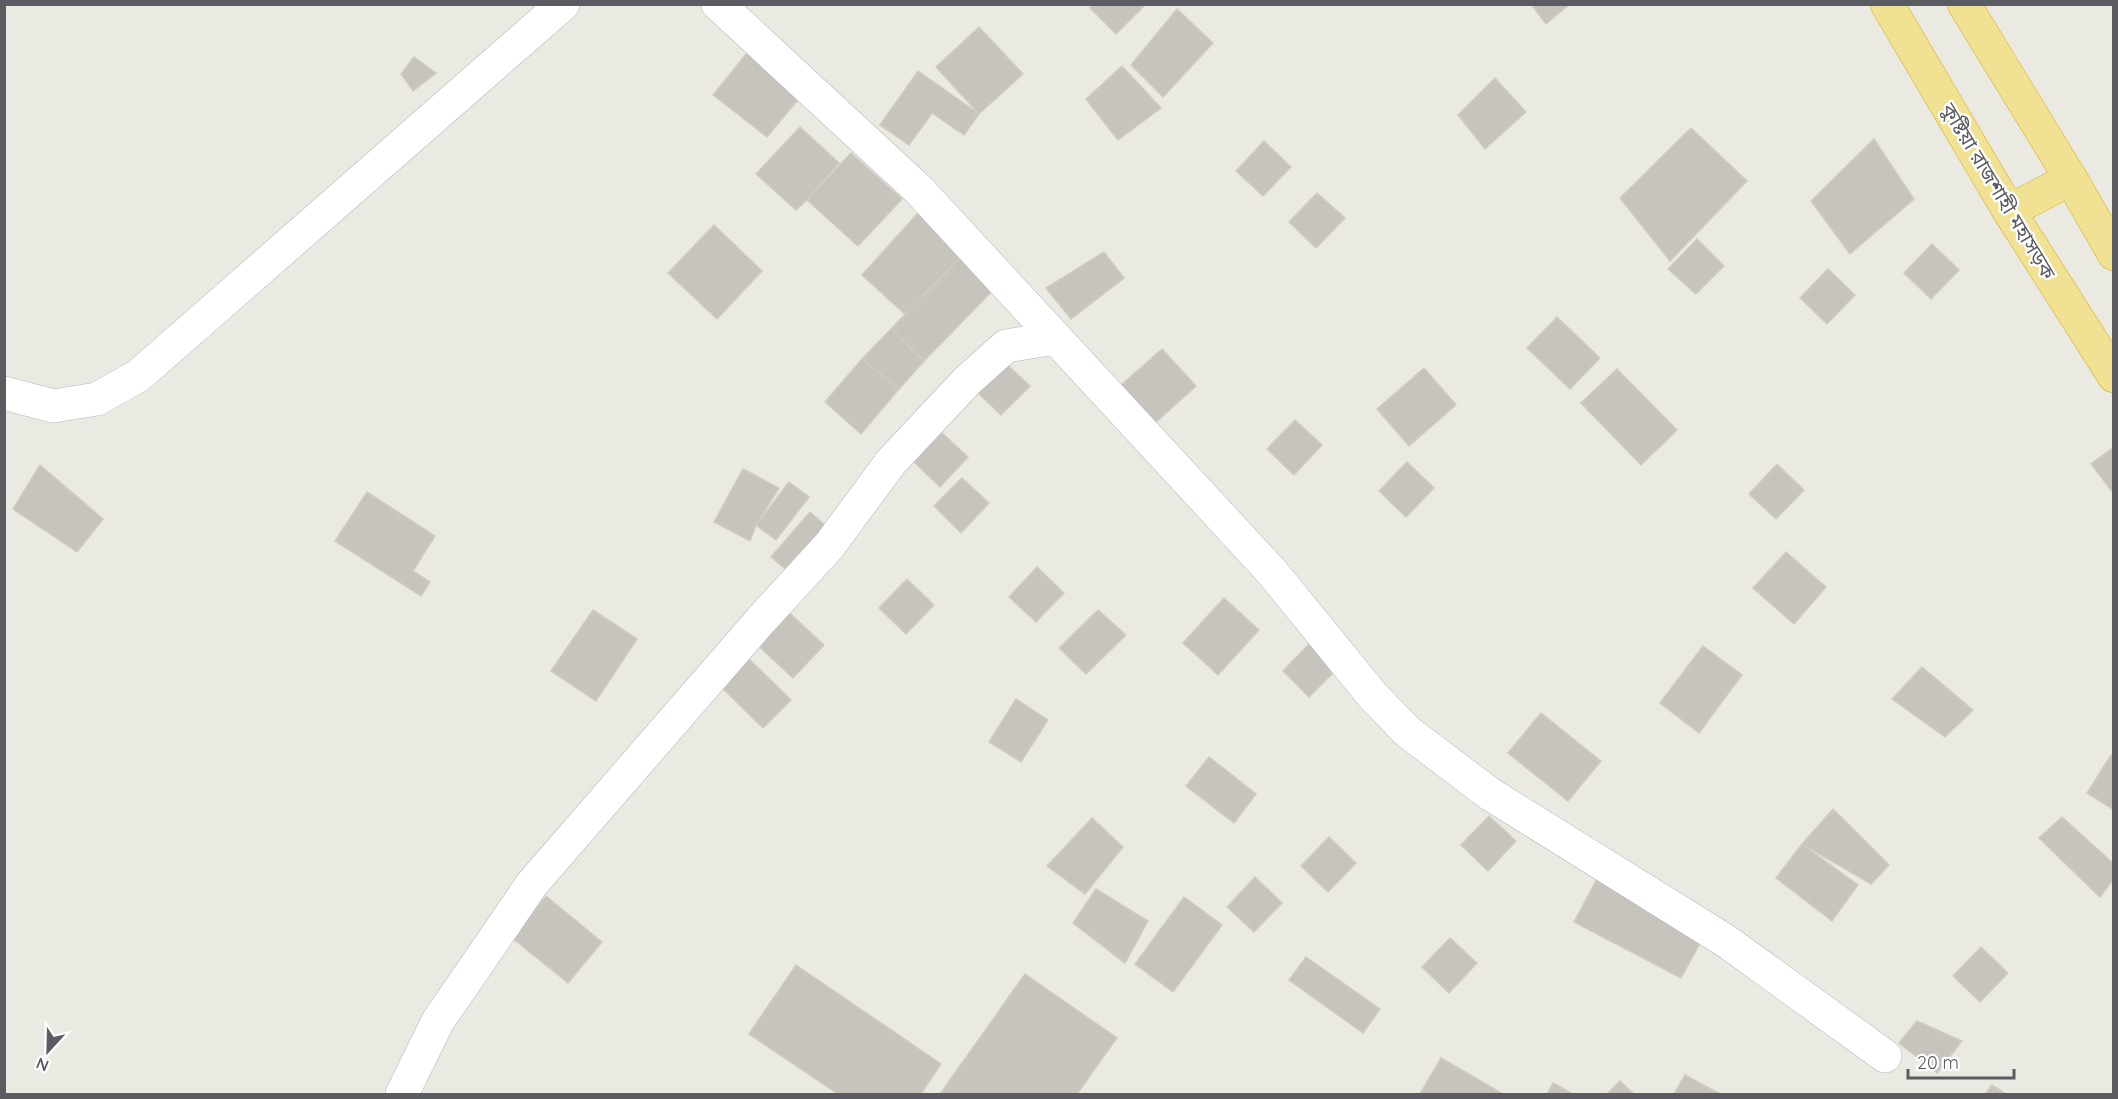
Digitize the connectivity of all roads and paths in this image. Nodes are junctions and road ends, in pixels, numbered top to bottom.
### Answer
1 (563, 4) edge
2 (718, 4) edge
3 (1887, 4) edge
4 (1964, 4) edge
5 (2071, 179) junction
6 (2009, 211) junction
7 (2114, 254) edge
8 (1056, 338) junction
9 (2114, 376) edge
10 (4, 393) edge
11 (1885, 1056) dead end
12 (402, 1095) edge

1 - 10 street
2 - 8 street
3 - 6 highway, কুষ্টিয়া রাজশাহী মহাসড়ক
4 - 5 highway
5 - 6 highway
5 - 7 highway
6 - 9 highway, কুষ্টিয়া রাজশাহী মহাসড়ক
8 - 11 street
8 - 12 street

